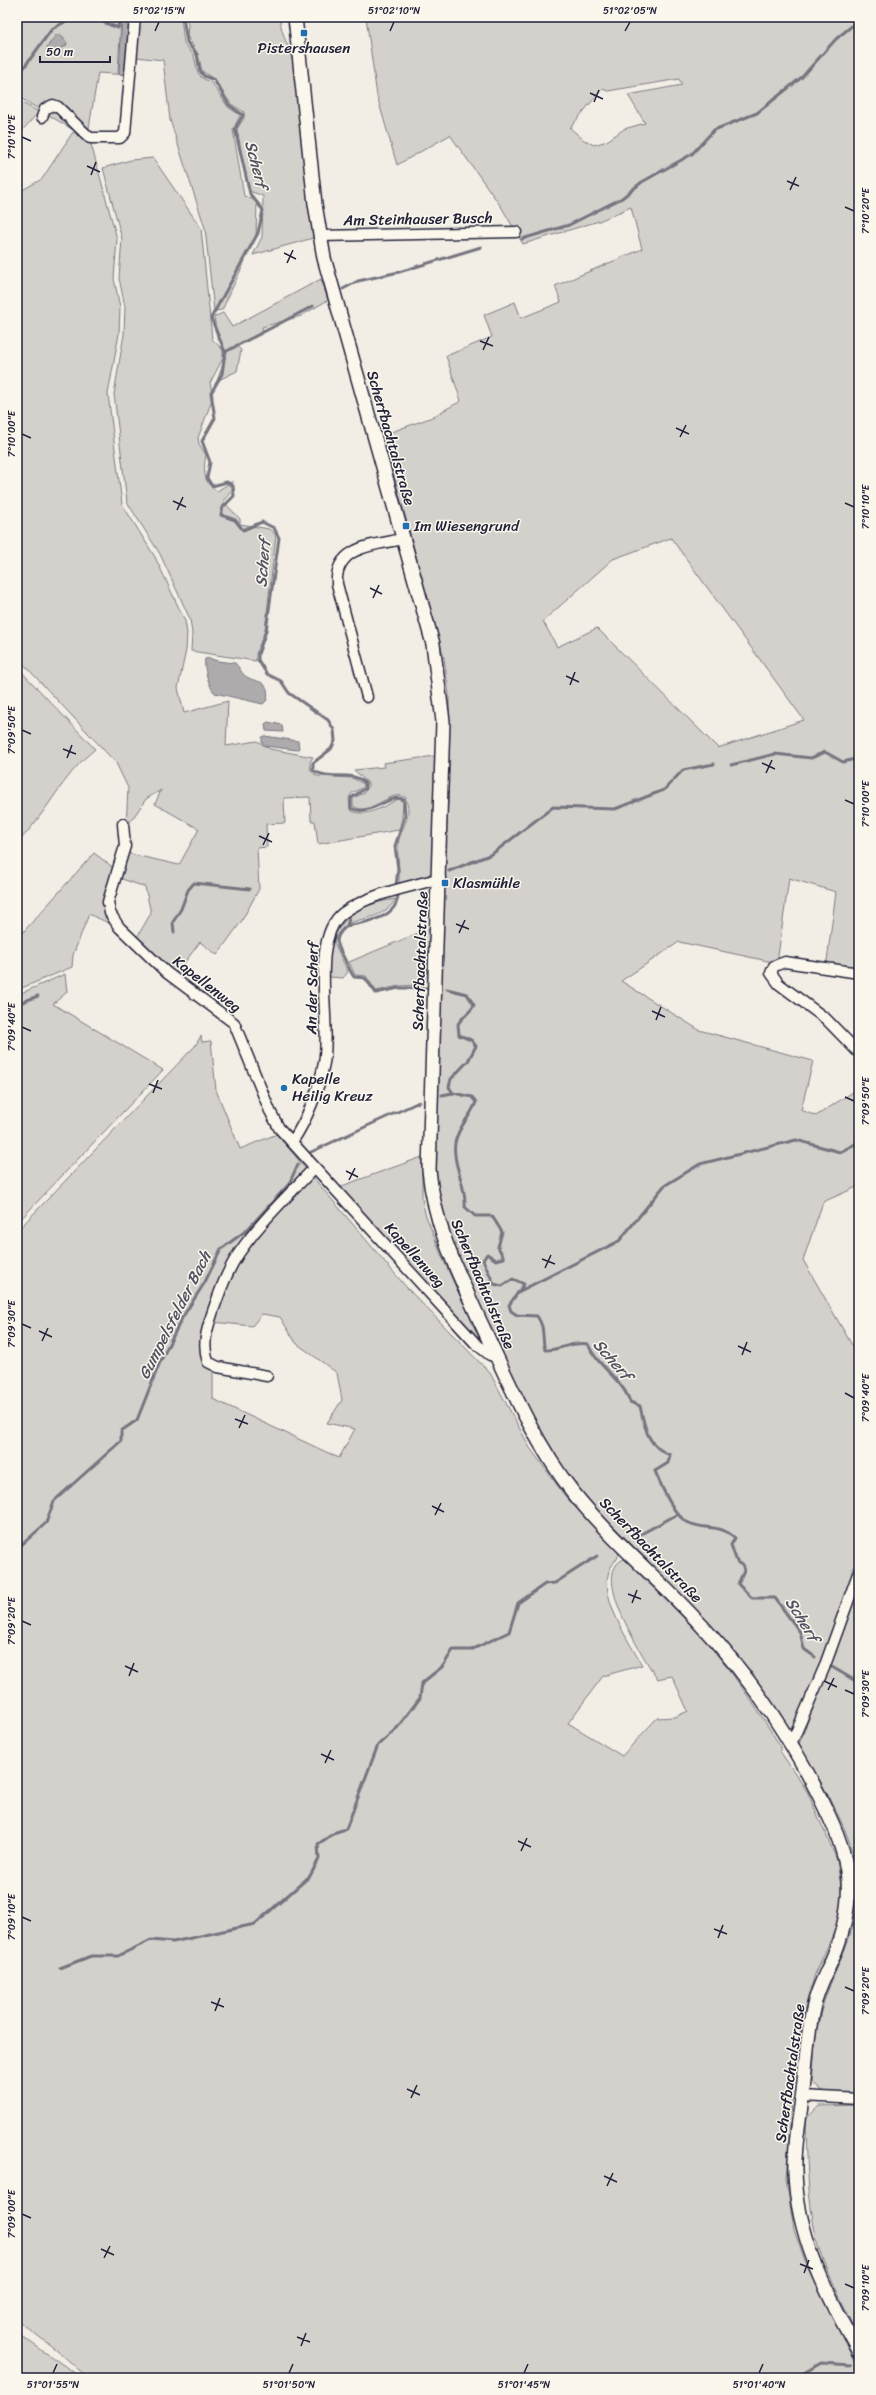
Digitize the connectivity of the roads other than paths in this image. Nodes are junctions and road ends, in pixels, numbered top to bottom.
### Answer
1 (135, 17) edge
2 (295, 17) edge
3 (42, 117) dead end
4 (516, 232) dead end
5 (320, 236) junction
6 (403, 539) junction
7 (367, 697) dead end
8 (124, 824) dead end
9 (440, 878) junction
10 (859, 973) edge
11 (859, 1053) edge
12 (292, 1142) junction
13 (314, 1168) junction
14 (497, 1356) junction
15 (267, 1376) dead end
16 (859, 1571) edge
17 (791, 1744) junction
18 (803, 2096) junction
19 (859, 2099) edge
20 (859, 2352) edge

1 - 3 street
2 - 5 main road, Scherfbachtalstraße
4 - 5 street, Am Steinhauser Busch
5 - 6 main road, Scherfbachtalstraße
6 - 7 street
6 - 9 main road, Scherfbachtalstraße
8 - 12 street, Kapellenweg
9 - 12 street, An der Scherf
9 - 14 main road, Scherfbachtalstraße
10 - 11 street
12 - 13 street, Kapellenweg
13 - 14 street, Kapellenweg
13 - 15 street
14 - 17 main road, Scherfbachtalstraße
16 - 17 street
17 - 18 main road, Scherfbachtalstraße
18 - 19 street
18 - 20 main road, Scherfbachtalstraße

